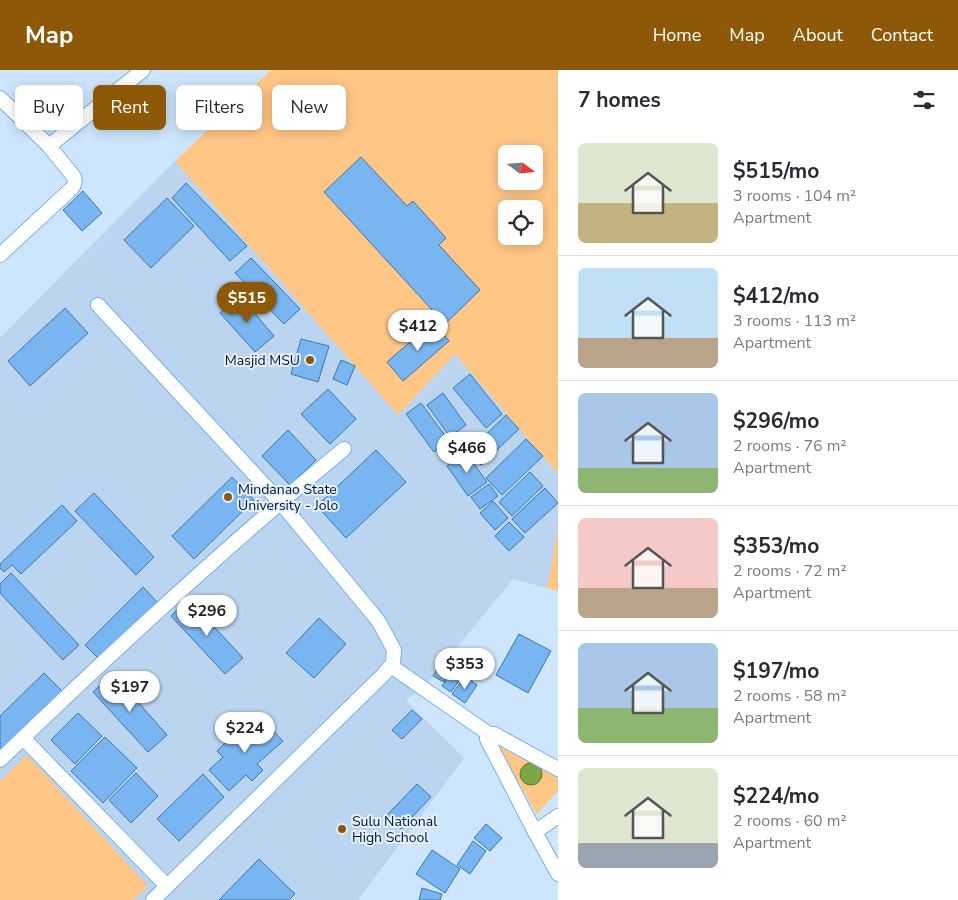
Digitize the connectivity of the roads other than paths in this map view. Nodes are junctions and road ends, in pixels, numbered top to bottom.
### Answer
1 (143, 70) edge
2 (0, 98) edge
3 (49, 146) junction
4 (0, 255) edge
5 (98, 305) dead end
6 (344, 449) dead end
7 (280, 502) junction
8 (391, 666) junction
9 (489, 734) junction
10 (23, 738) junction
11 (0, 760) edge
12 (558, 769) edge
13 (558, 816) edge
14 (535, 832) junction
15 (558, 874) edge
16 (167, 886) junction
17 (153, 900) edge

1 - 3 street
2 - 3 street
3 - 4 street
5 - 7 street
6 - 7 street
7 - 8 street
7 - 10 street
8 - 9 street
8 - 16 street
9 - 12 street
9 - 14 street
10 - 11 street
10 - 16 street
13 - 14 street
14 - 15 street
16 - 17 street

